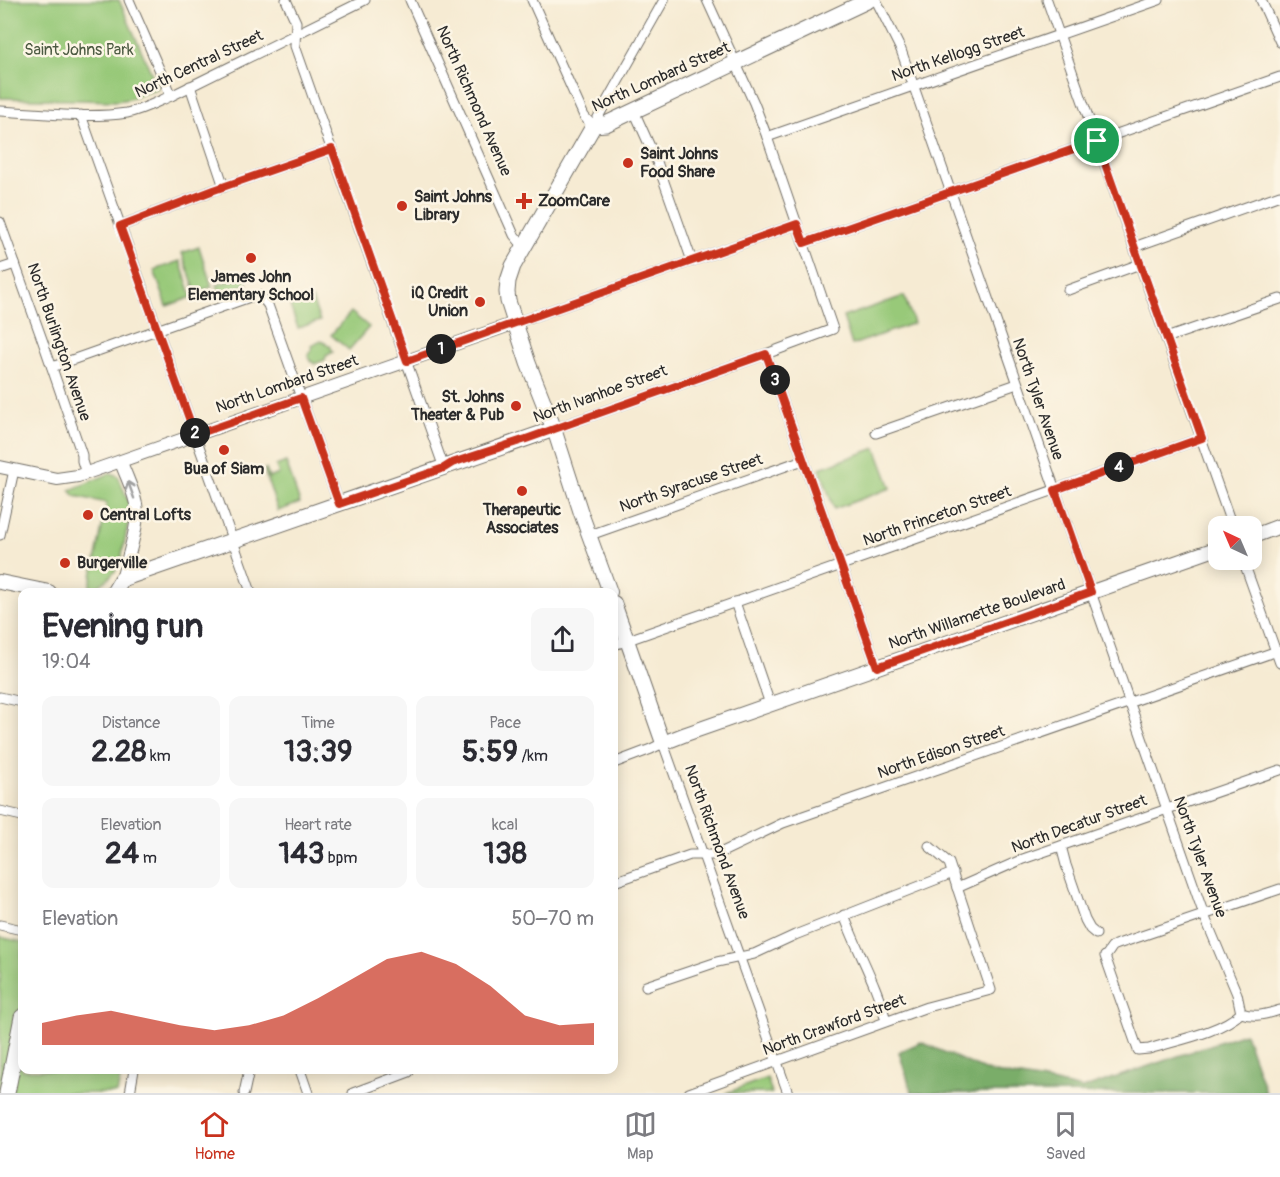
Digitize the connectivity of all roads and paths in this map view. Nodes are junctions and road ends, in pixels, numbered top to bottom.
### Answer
1 (129, 0) edge
2 (286, 0) edge
3 (365, 0) edge
4 (410, 0) edge
5 (532, 0) edge
6 (664, 0) edge
7 (707, 0) edge
8 (869, 0) edge
9 (876, 0) edge
10 (1047, 0) edge
11 (1159, 0) edge
12 (1261, 0) edge
13 (295, 34) junction
14 (1059, 35) junction
15 (1280, 42) edge
16 (735, 63) junction
17 (1280, 76) edge
18 (190, 86) junction
19 (913, 86) junction
20 (171, 96) junction
21 (0, 111) edge
22 (634, 111) junction
23 (81, 115) junction
24 (594, 125) junction
25 (767, 137) junction
26 (1097, 141) junction
27 (332, 149) junction
28 (224, 187) junction
29 (950, 192) junction
30 (1280, 195) edge
31 (0, 222) edge
32 (797, 224) junction
33 (120, 226) junction
34 (804, 243) junction
35 (524, 247) junction
36 (1134, 247) junction
37 (692, 261) junction
38 (15, 264) junction
39 (1140, 264) junction
40 (0, 269) edge
41 (1068, 290) dead end
42 (1280, 299) edge
43 (515, 323) junction
44 (158, 329) junction
45 (1166, 338) junction
46 (766, 354) junction
47 (407, 361) junction
48 (52, 367) junction
49 (1017, 384) junction
50 (301, 398) junction
51 (554, 429) junction
52 (876, 433) dead end
53 (195, 435) junction
54 (1202, 438) junction
55 (803, 460) junction
56 (121, 462) junction
57 (0, 467) edge
58 (444, 468) junction
59 (14, 470) junction
60 (86, 474) junction
61 (1055, 490) junction
62 (339, 504) junction
63 (1229, 516) edge
64 (1280, 526) edge
65 (1262, 533) edge
66 (0, 535) edge
67 (590, 535) junction
68 (233, 541) junction
69 (1208, 551) edge
70 (841, 565) junction
71 (1247, 570) edge
72 (122, 579) junction
73 (0, 582) edge
74 (29, 588) edge
75 (116, 588) edge
76 (250, 588) edge
77 (609, 588) edge
78 (1091, 592) junction
79 (735, 602) junction
80 (620, 642) edge
81 (1278, 650) edge
82 (1280, 663) edge
83 (877, 667) junction
84 (0, 697) edge
85 (18, 701) edge
86 (1130, 703) junction
87 (770, 704) junction
88 (663, 743) junction
89 (618, 761) edge
90 (1280, 770) edge
91 (1167, 809) junction
92 (0, 811) edge
93 (18, 815) edge
94 (928, 846) dead end
95 (1061, 846) junction
96 (703, 855) junction
97 (953, 873) junction
98 (618, 881) edge
99 (957, 888) junction
100 (1280, 889) edge
101 (844, 915) junction
102 (1204, 915) junction
103 (0, 925) edge
104 (18, 929) edge
105 (1096, 934) dead end
106 (739, 957) junction
107 (646, 986) dead end
108 (1280, 1010) edge
109 (1242, 1013) junction
110 (886, 1021) junction
111 (18, 1036) edge
112 (777, 1062) junction
113 (133, 1074) edge
114 (248, 1074) edge
115 (301, 1074) edge
116 (403, 1074) edge
117 (6, 1093) edge
118 (130, 1093) edge
119 (244, 1093) edge
120 (308, 1093) edge
121 (353, 1093) edge
122 (689, 1093) edge
123 (788, 1093) edge

1 - 20 street
2 - 13 street
3 - 13 street, North Central Street
4 - 35 street, North Richmond Avenue
5 - 24 street
6 - 24 street
7 - 16 street
8 - 16 main road, North Lombard Street
9 - 19 street, North Tyler Avenue
10 - 14 street
11 - 14 street, North Kellogg Street
12 - 15 street
13 - 18 street, North Central Street
13 - 27 street
14 - 19 street, North Kellogg Street
14 - 26 street
16 - 22 main road, North Lombard Street
16 - 25 street
17 - 26 street
18 - 20 street, North Central Street
18 - 28 street
19 - 25 street, North Kellogg Street
19 - 29 street, North Tyler Avenue
20 - 23 street, North Central Street
21 - 23 street, North Central Street
22 - 24 main road, North Lombard Street
22 - 37 street
23 - 33 street
24 - 35 main road, North Lombard Street
25 - 32 street
26 - 29 street
26 - 36 street
27 - 28 street
27 - 47 street
28 - 33 street
29 - 34 street
29 - 49 street, North Tyler Avenue
30 - 36 street
31 - 38 street, North Burlington Avenue
32 - 34 street
32 - 37 street
33 - 44 street
34 - 46 street, North Ivanhoe Street
35 - 43 main road, North Lombard Street
36 - 39 street
37 - 43 street
38 - 40 street
38 - 48 street, North Burlington Avenue
39 - 41 street
39 - 45 street
42 - 45 street
43 - 47 street, North Lombard Street
43 - 51 main road
44 - 48 street
44 - 50 street
44 - 53 street
45 - 54 street
46 - 51 street, North Ivanhoe Street
46 - 55 street
47 - 50 street, North Lombard Street
47 - 58 street
48 - 60 street, North Burlington Avenue
49 - 52 street
49 - 61 street, North Tyler Avenue
50 - 53 street, North Lombard Street
50 - 62 street
51 - 58 main road, North Ivanhoe Street
51 - 67 main road
53 - 56 street, North Lombard Street
53 - 68 street
54 - 61 street, North Princeton Street
54 - 63 street
55 - 67 street, North Syracuse Street
55 - 70 street
56 - 60 street, North Lombard Street
72 -> 56 street
57 - 59 street, North Lombard Street
58 - 62 main road, North Ivanhoe Street
59 - 60 street, North Lombard Street
59 - 66 street
61 - 70 street, North Princeton Street
61 - 78 street, North Tyler Avenue
62 - 68 main road, North Ivanhoe Street
64 - 65 main road
67 - 77 main road
68 - 72 main road, North Ivanhoe Street
68 - 76 street
69 - 78 main road, North Willamette Boulevard
70 - 79 street, North Princeton Street
70 - 83 street
71 - 81 street
72 - 75 main road
73 - 74 main road
78 - 83 main road, North Willamette Boulevard
78 - 86 street, North Tyler Avenue
79 - 80 street, North Princeton Street
79 - 87 street
80 - 88 main road, North Richmond Avenue
81 - 82 street
81 - 86 street, North Edison Street
83 - 87 main road, North Willamette Boulevard
84 - 85 street
86 - 91 street, North Tyler Avenue
86 - 96 street, North Edison Street
87 - 88 main road, North Willamette Boulevard
88 - 89 street, North Willamette Boulevard
88 - 96 street, North Richmond Avenue
90 - 91 street, North Decatur Street
91 - 95 street, North Decatur Street
91 - 102 street, North Tyler Avenue
92 - 93 street
94 - 97 street
95 - 99 street, North Decatur Street
95 - 105 street
96 - 98 street, North Edison Street
96 - 106 street, North Richmond Avenue
97 - 99 street
97 - 101 street
99 - 110 street, North Crawford Street
100 - 102 street
101 - 106 street
101 - 110 street
102 - 109 street, North Tyler Avenue
102 - 109 street
103 - 104 street
106 - 107 street
106 - 112 street, North Richmond Avenue
108 - 109 street
110 - 112 street, North Crawford Street
111 - 117 main road
112 - 122 street, North Crawford Street
112 - 123 street, North Richmond Avenue
113 - 118 street
114 - 119 street
115 - 120 street
116 - 121 street

